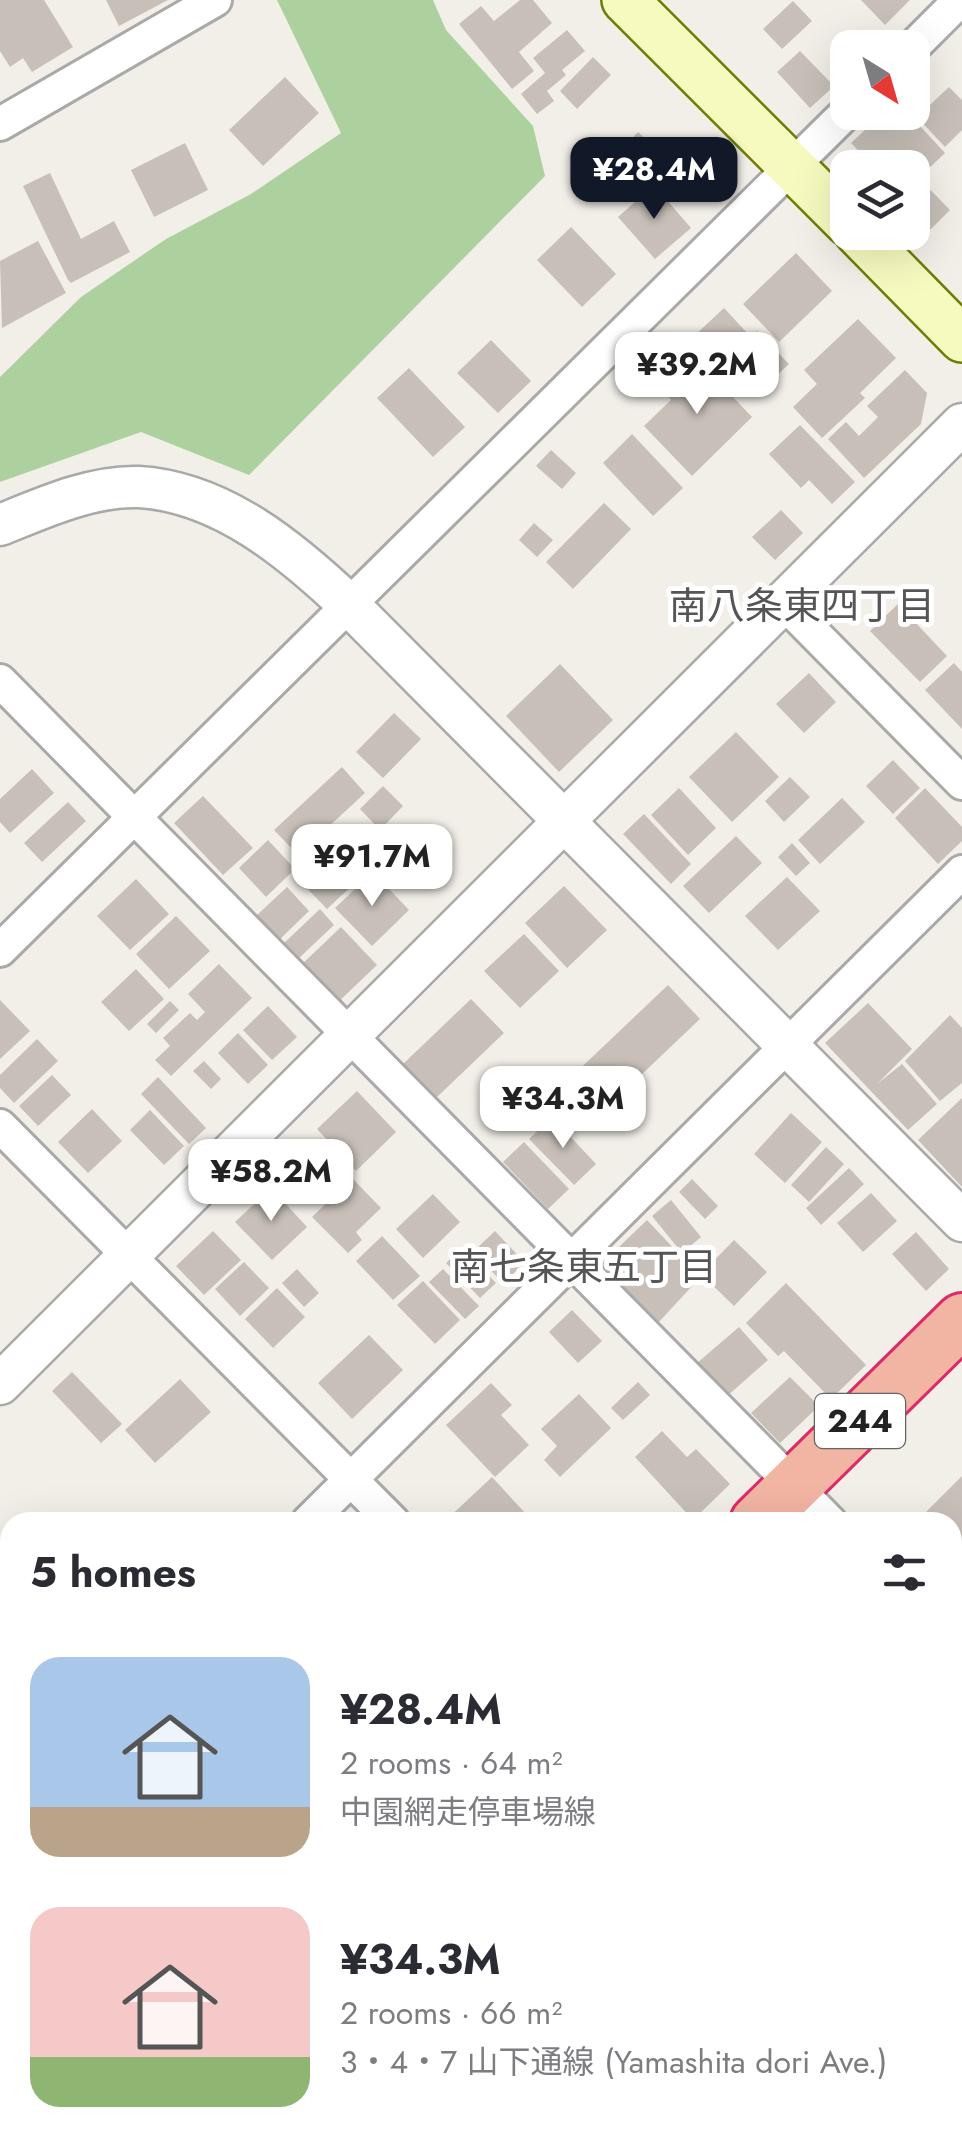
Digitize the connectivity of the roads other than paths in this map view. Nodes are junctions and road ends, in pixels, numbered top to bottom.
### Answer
1 (214, 0) edge
2 (624, 0) edge
3 (960, 0) edge
4 (930, 30) edge
5 (0, 124) edge
6 (830, 129) edge
7 (792, 166) junction
8 (830, 205) edge
9 (874, 250) edge
10 (962, 340) edge
11 (962, 424) edge
12 (0, 526) edge
13 (784, 603) junction
14 (349, 604) junction
15 (0, 681) edge
16 (962, 783) edge
17 (134, 817) junction
18 (565, 821) junction
19 (962, 872) edge
20 (0, 950) edge
21 (352, 1037) junction
22 (788, 1045) junction
23 (0, 1126) edge
24 (962, 1221) edge
25 (129, 1256) junction
26 (572, 1260) junction
27 (962, 1320) edge
28 (0, 1384) edge
29 (351, 1480) junction
30 (794, 1486) junction
31 (318, 1512) edge
32 (383, 1512) edge
33 (767, 1512) edge
34 (820, 1512) edge

1 - 5 street
2 - 7 main road
3 - 4 street
6 - 7 street
7 - 8 main road
7 - 14 street
9 - 10 main road
11 - 13 street
12 - 14 street
13 - 16 street
13 - 18 street
14 - 17 street
14 - 18 street
15 - 17 street
17 - 20 street
17 - 21 street
18 - 21 street
18 - 22 street
19 - 22 street
21 - 25 street
21 - 26 street
22 - 24 street
22 - 26 street
23 - 25 street
25 - 28 street
25 - 29 street
26 - 29 street
26 - 30 street
27 - 30 highway, 244
29 - 31 street
29 - 32 street
30 - 33 highway, 244
30 - 34 street

